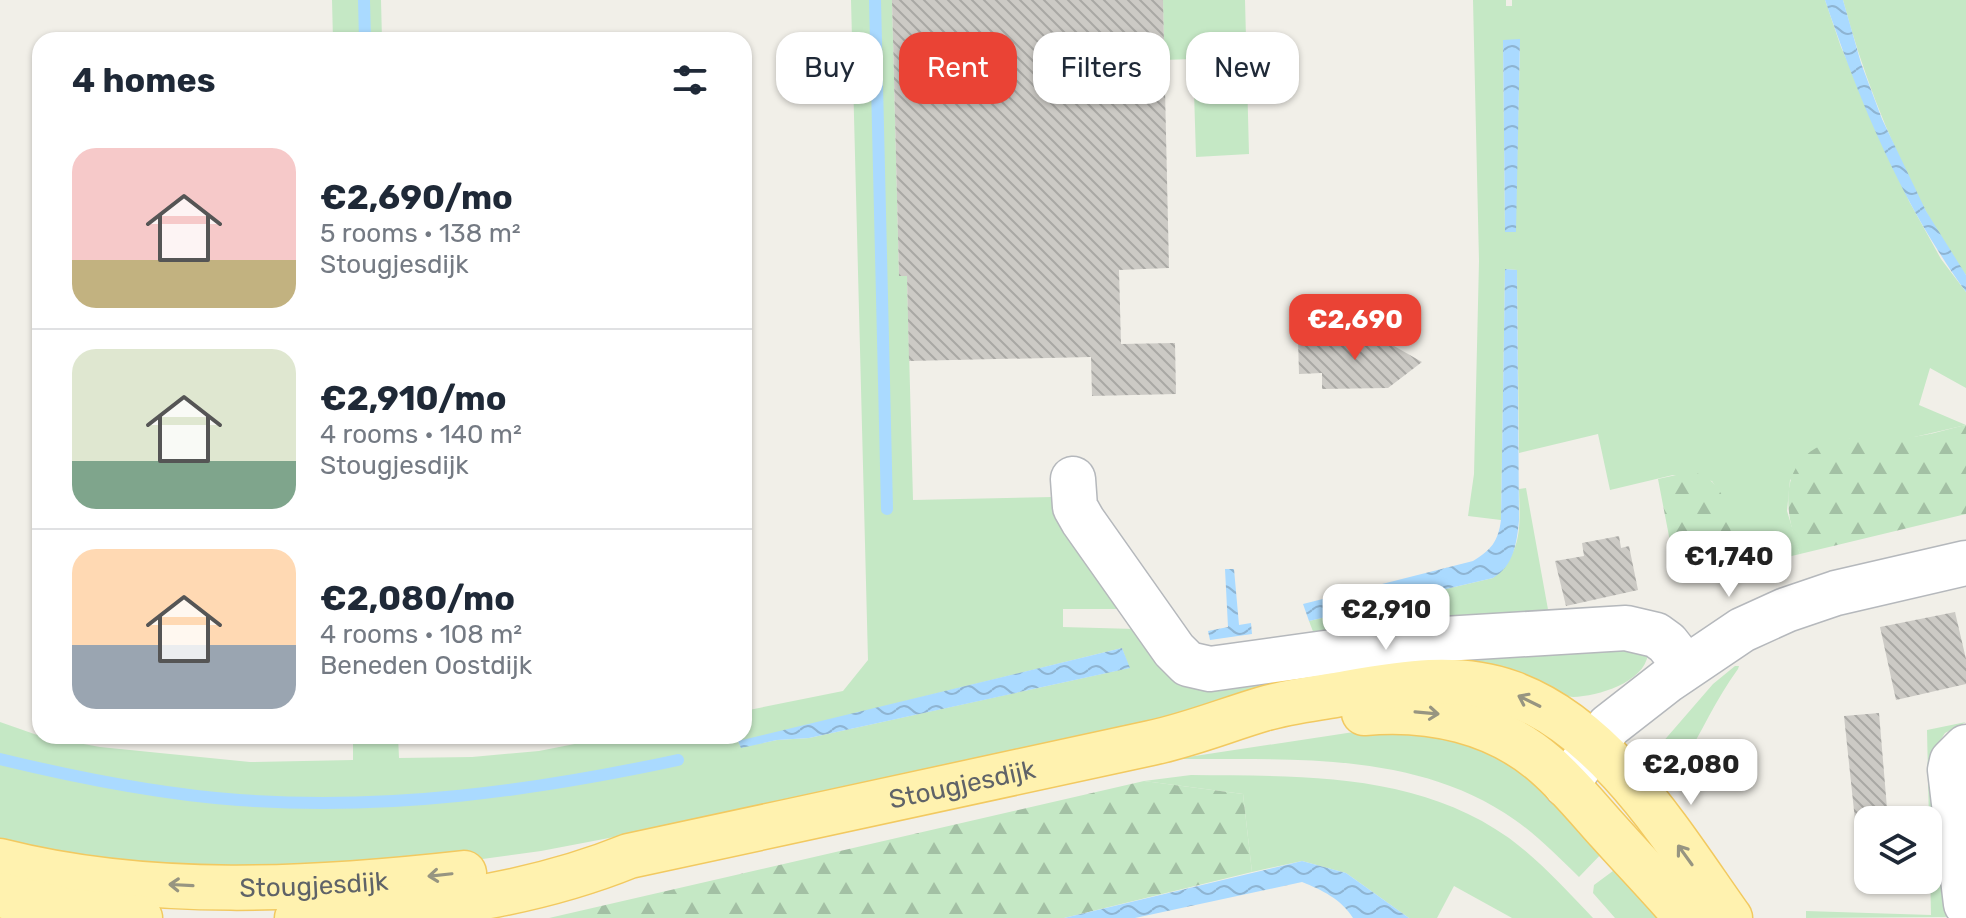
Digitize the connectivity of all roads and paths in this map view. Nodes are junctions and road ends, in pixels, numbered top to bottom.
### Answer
1 (1073, 479) dead end
2 (1966, 563) edge
3 (1686, 667) junction
4 (1156, 743) junction
5 (1594, 744) junction
6 (1966, 747) edge
7 (1566, 785) junction
8 (629, 856) junction
9 (0, 861) edge
10 (0, 895) edge
11 (1966, 904) edge
12 (140, 918) edge
13 (297, 918) edge
14 (1687, 918) edge
15 (1730, 918) edge

1 - 3 street
2 - 3 street
3 - 5 street
5 -> 4 main road, Stougjesdijk
4 -> 7 main road, Stougjesdijk
4 - 8 main road, Stougjesdijk
5 - 7 street
15 -> 5 main road, Stougjesdijk
6 - 11 street
7 - 14 main road, Stougjesdijk
8 -> 9 main road, Stougjesdijk
8 - 13 main road, Stougjesdijk
10 - 12 main road

